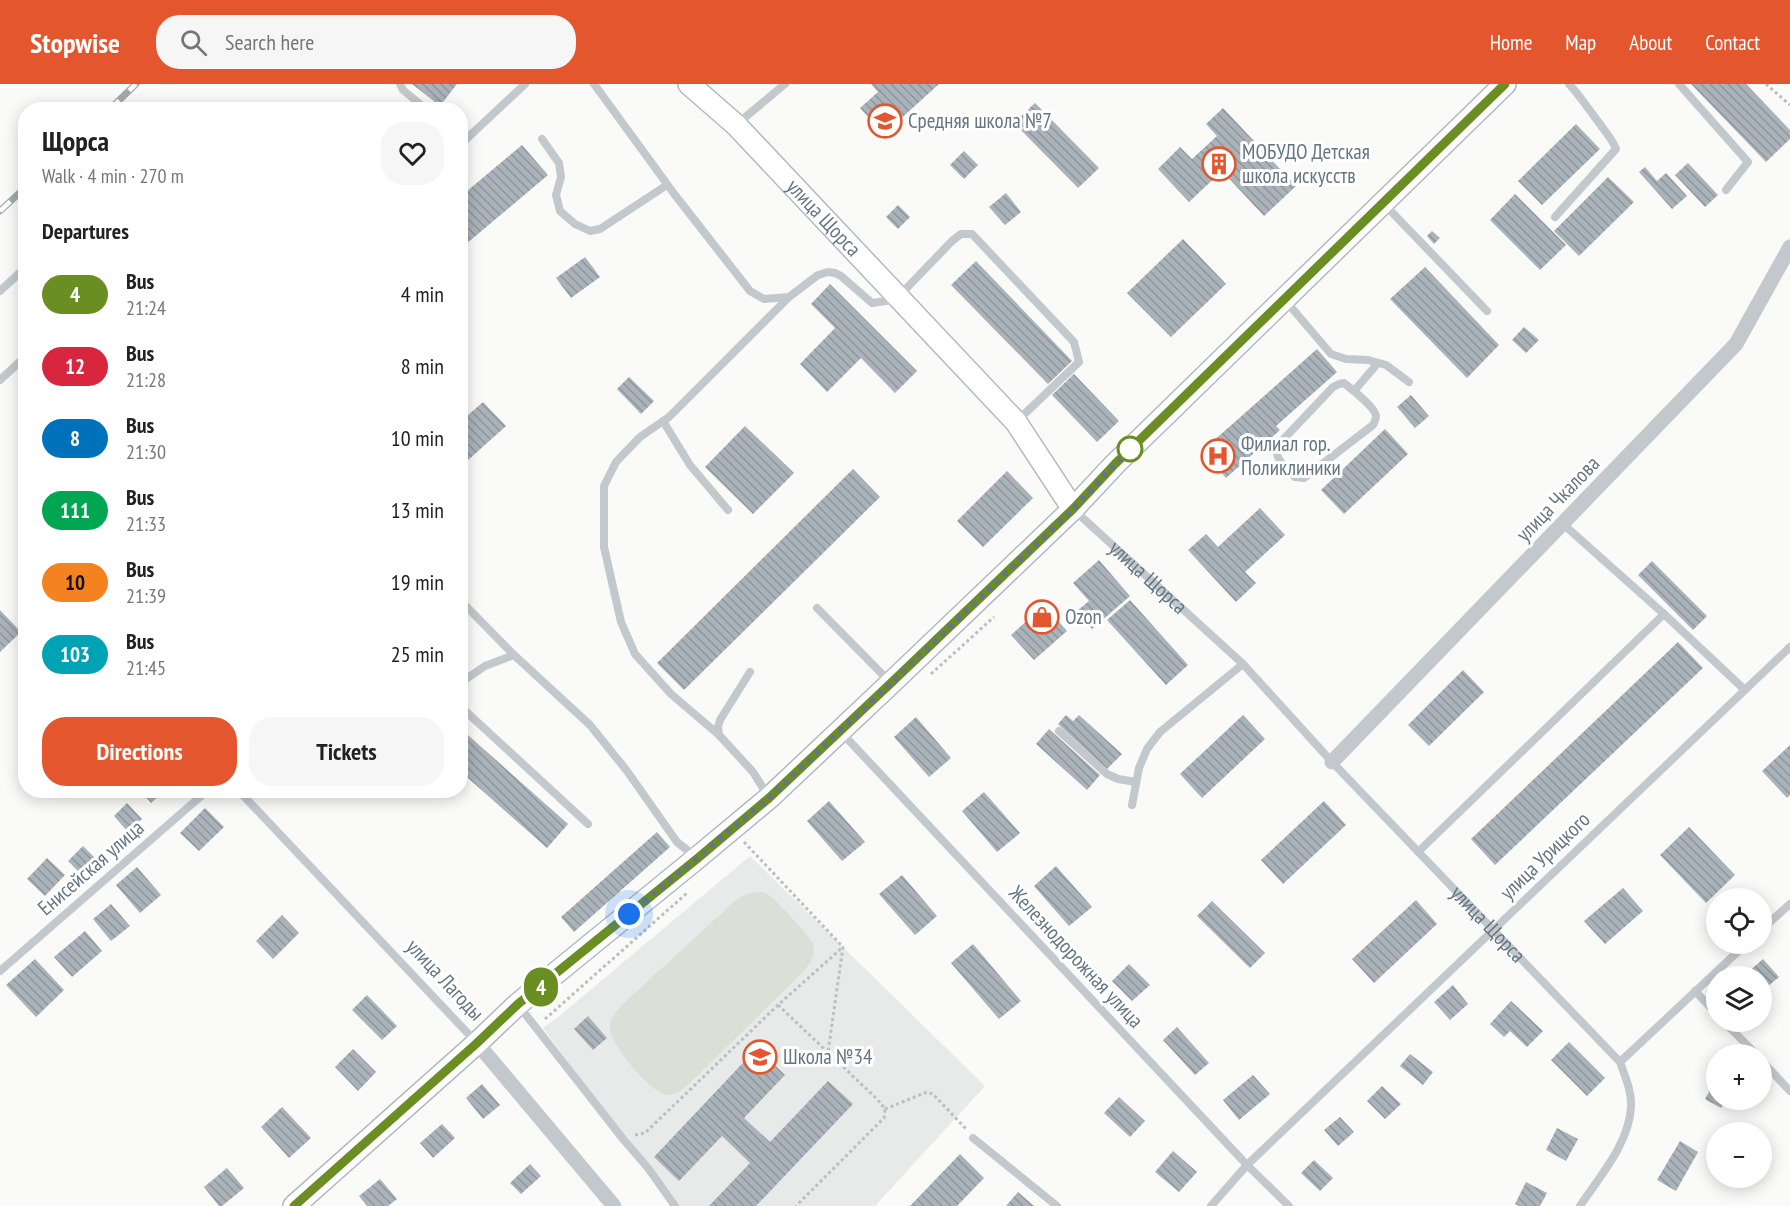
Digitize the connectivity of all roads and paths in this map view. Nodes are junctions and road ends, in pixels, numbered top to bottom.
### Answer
1 (392, 84) edge
2 (400, 84) edge
3 (525, 84) edge
4 (594, 84) edge
5 (689, 84) edge
6 (785, 84) edge
7 (1505, 84) edge
8 (1569, 84) edge
9 (1679, 84) edge
10 (1766, 84) edge
11 (410, 94) junction
12 (418, 102) edge
13 (1790, 105) edge
14 (736, 125) junction
15 (468, 136) edge
16 (542, 139) dead end
17 (667, 185) junction
18 (1726, 190) dead end
19 (1383, 203) junction
20 (1556, 217) dead end
21 (1790, 247) edge
22 (18, 274) edge
23 (0, 291) edge
24 (899, 296) junction
25 (789, 297) junction
26 (1284, 299) junction
27 (1487, 311) dead end
28 (18, 363) edge
29 (1378, 363) junction
30 (0, 380) edge
31 (1409, 382) dead end
32 (1354, 391) junction
33 (663, 421) junction
34 (1016, 422) junction
35 (1073, 509) junction
36 (728, 510) dead end
37 (1563, 524) junction
38 (468, 608) edge
39 (817, 608) dead end
40 (1664, 614) junction
41 (1790, 647) edge
42 (514, 655) junction
43 (1243, 664) junction
44 (750, 672) dead end
45 (468, 677) edge
46 (891, 683) junction
47 (1745, 690) junction
48 (468, 713) edge
49 (840, 731) junction
50 (1059, 731) dead end
51 (719, 735) junction
52 (1332, 762) junction
53 (1136, 782) junction
54 (199, 798) edge
55 (246, 798) edge
56 (769, 798) junction
57 (1132, 805) dead end
58 (588, 824) dead end
59 (744, 842) dead end
60 (1418, 852) junction
61 (698, 858) junction
62 (1790, 904) edge
63 (1772, 920) edge
64 (1494, 930) junction
65 (843, 946) junction
66 (1735, 954) edge
67 (0, 971) edge
68 (1695, 991) junction
69 (522, 1001) junction
70 (1706, 1003) edge
71 (778, 1005) junction
72 (545, 1019) dead end
73 (1734, 1032) edge
74 (477, 1043) junction
75 (1746, 1044) edge
76 (828, 1053) junction
77 (1620, 1062) junction
78 (1772, 1072) edge
79 (1790, 1091) edge
80 (885, 1109) junction
81 (631, 1134) dead end
82 (973, 1138) joint
83 (1247, 1165) junction
84 (294, 1206) edge
85 (614, 1206) edge
86 (675, 1206) edge
87 (796, 1206) edge
88 (1057, 1206) edge
89 (1211, 1206) edge
90 (1289, 1206) edge
91 (1580, 1206) edge

1 - 11 lane
2 - 11 lane
3 - 15 lane
4 - 17 lane
5 - 14 main road, улица Щорса
6 - 14 lane
7 - 19 main road
8 - 20 lane
9 - 18 lane
10 - 13 path
11 - 12 lane
14 - 24 main road, улица Щорса
16 - 17 lane
17 - 25 lane
19 - 26 main road
19 - 27 lane
21 - 37 street, улица Чкалова
22 - 23 lane
24 - 25 lane
24 - 34 main road, улица Щорса
24 - 34 lane
25 - 33 lane
26 - 29 lane
26 - 35 main road
28 - 30 lane
29 - 31 lane
29 - 32 lane
32 - 32 lane
33 - 36 lane
33 - 51 lane
34 - 35 main road, улица Щорса
35 - 43 lane, улица Щорса
35 - 46 main road
37 - 40 lane
37 - 52 street, улица Чкалова
38 - 42 lane
39 - 46 lane
40 - 47 lane
40 - 60 lane
41 - 47 lane, улица Урицкого
42 - 45 lane
42 - 61 lane
43 - 52 lane, улица Щорса
43 - 53 lane
44 - 51 lane
46 - 49 main road
47 - 64 lane, улица Урицкого
48 - 58 lane
49 - 56 main road
49 - 83 lane, Железнодорожная улица
50 - 53 lane
51 - 56 lane
52 - 60 lane, улица Щорса
53 - 57 lane
54 - 67 lane, Енисейская улица
55 - 74 lane, улица Лагоды
56 - 61 main road
59 - 65 path
60 - 64 lane, улица Щорса
61 - 69 main road
62 - 63 lane
64 - 77 lane, улица Щорса
64 - 83 lane, улица Урицкого
65 - 71 path
65 - 76 path
66 - 68 lane
68 - 70 lane
68 - 77 lane
69 - 72 path
69 - 74 main road
69 - 86 lane
71 - 76 path
71 - 81 path
73 - 75 lane
74 - 84 main road
74 - 85 street, улица Лагоды
76 - 80 path
77 - 91 lane
78 - 79 lane
80 - 82 path
80 - 87 path
82 - 88 lane
83 - 89 lane, улица Урицкого
83 - 90 lane, Железнодорожная улица

